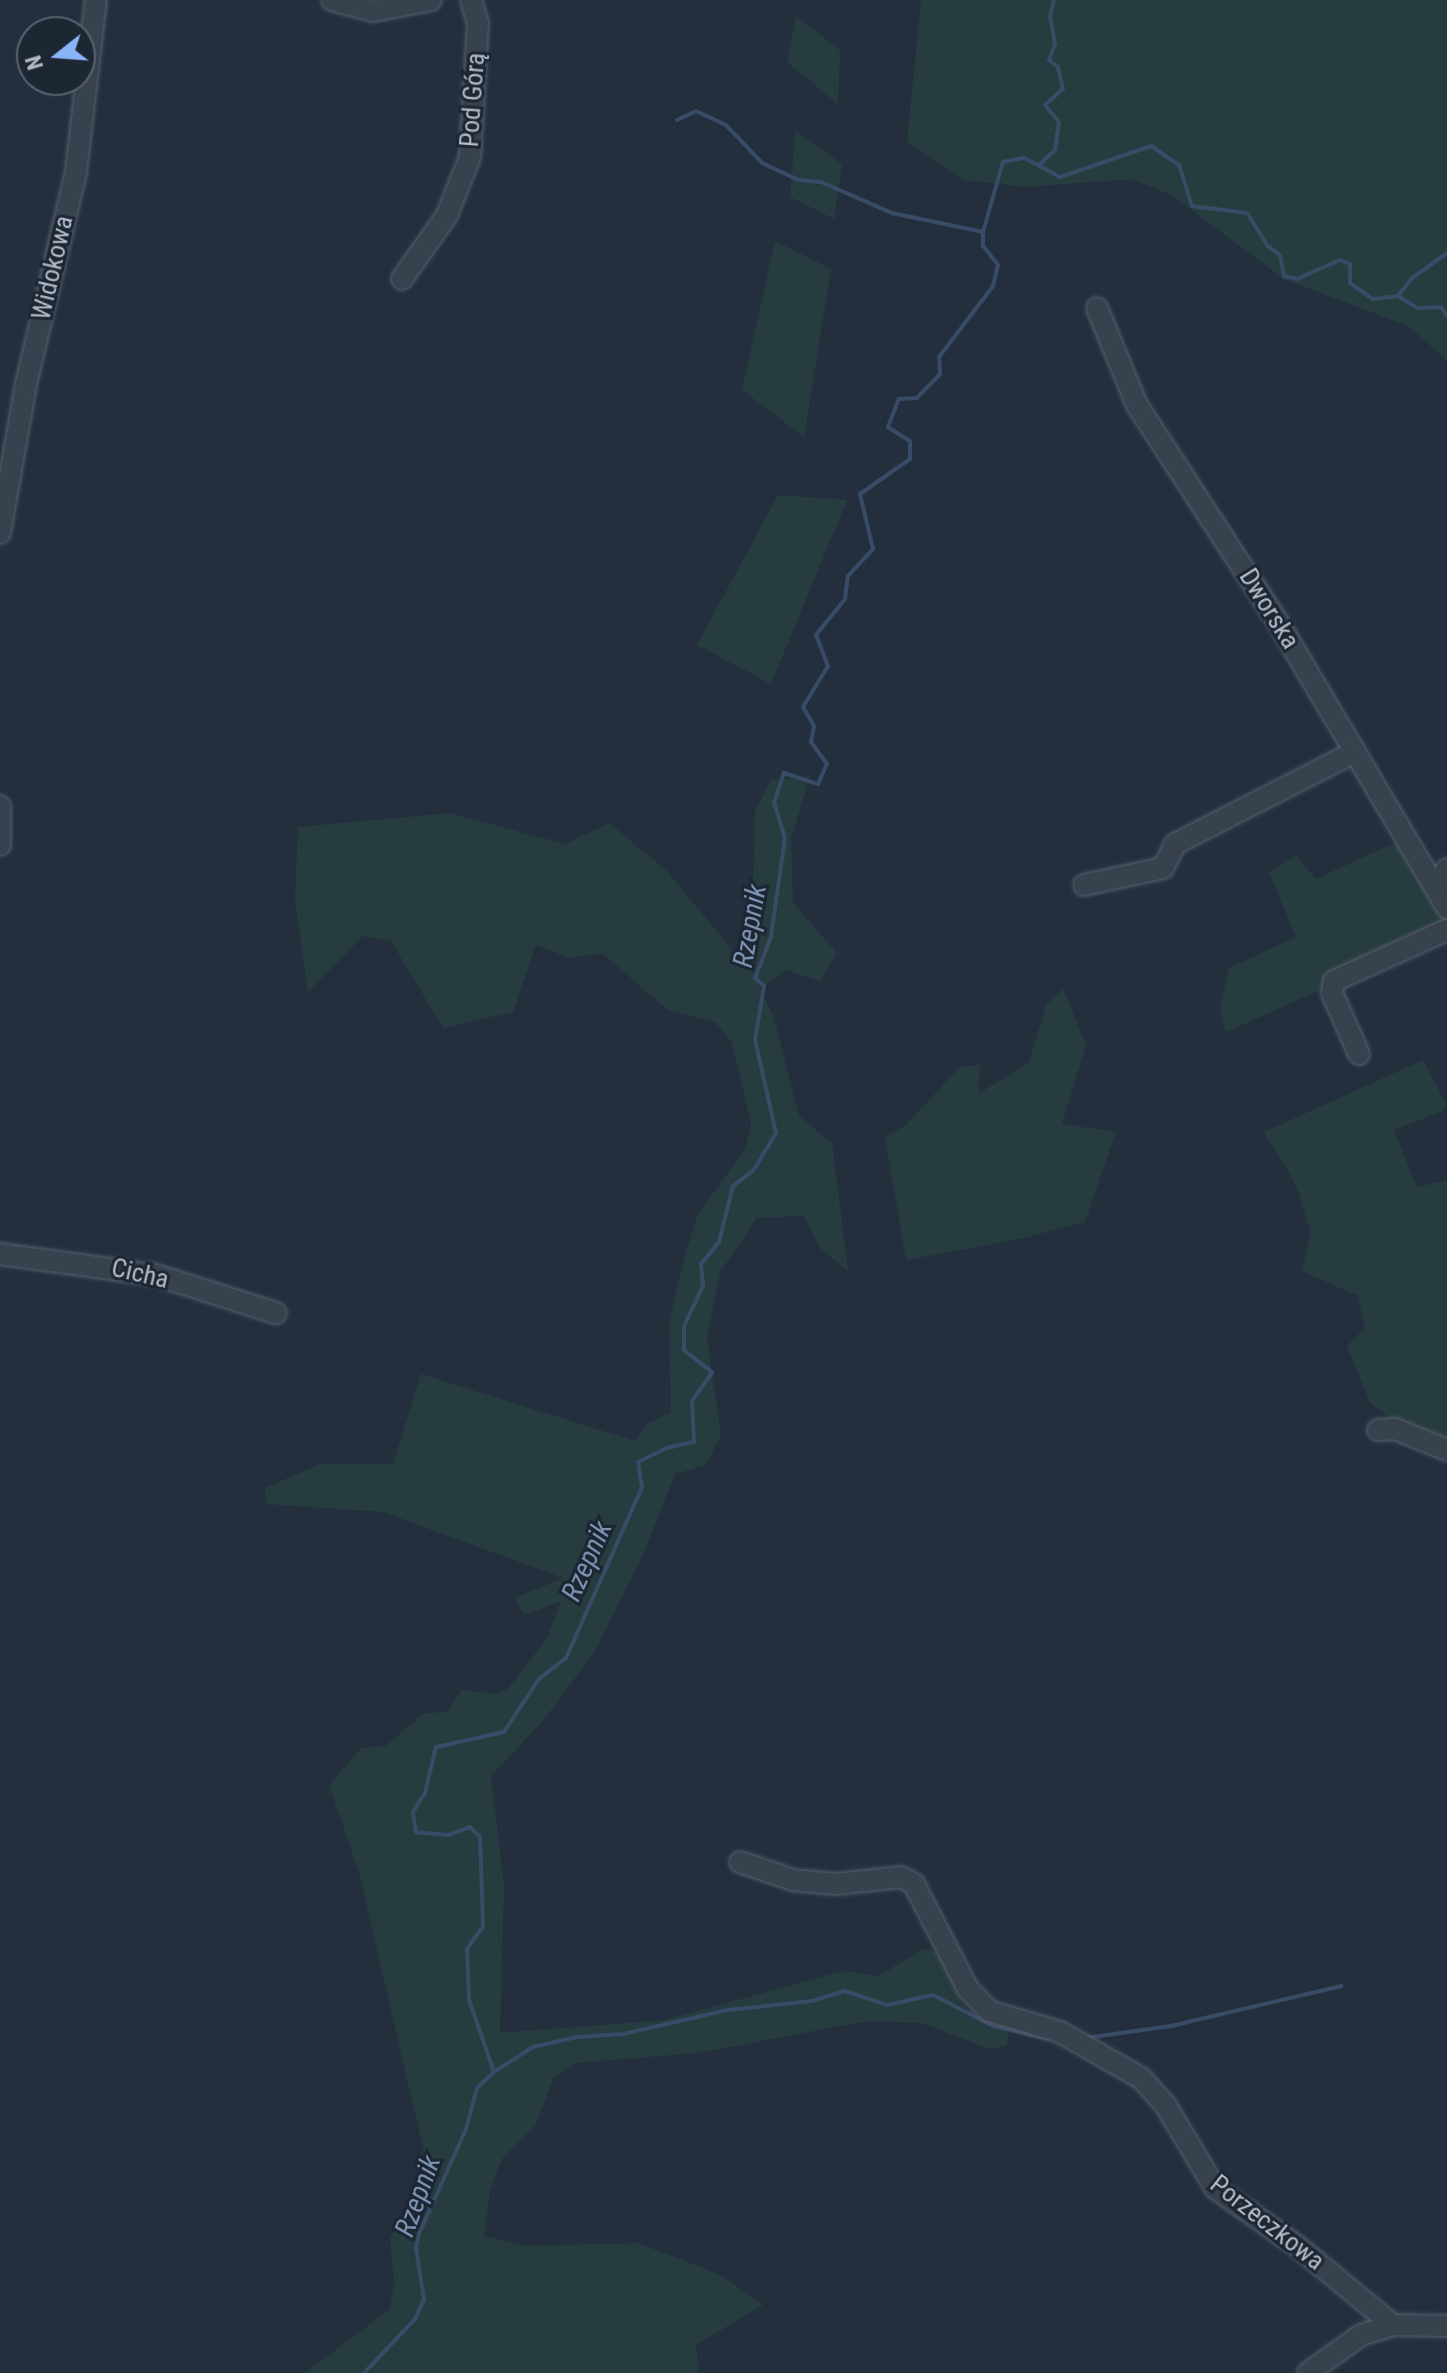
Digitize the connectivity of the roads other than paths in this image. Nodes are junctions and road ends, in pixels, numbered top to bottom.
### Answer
1 (96, 0) edge
2 (332, 0) edge
3 (431, 0) edge
4 (471, 0) edge
5 (402, 279) dead end
6 (1097, 308) dead end
7 (0, 533) edge
8 (1355, 752) junction
9 (0, 806) edge
10 (0, 845) edge
11 (1447, 869) edge
12 (1084, 885) dead end
13 (1435, 887) junction
14 (1447, 908) edge
15 (1447, 930) edge
16 (1359, 1054) dead end
17 (0, 1254) edge
18 (276, 1313) dead end
19 (1378, 1430) dead end
20 (1447, 1450) edge
21 (740, 1862) dead end
22 (1393, 2325) junction
23 (1447, 2326) edge
24 (1308, 2373) edge

1 - 7 street, Widokowa
2 - 3 street
4 - 5 street, Pod Górą
6 - 8 street, Dworska
8 - 12 street
8 - 13 street, Dworska
9 - 10 street
11 - 13 street
13 - 14 street, Dworska
15 - 16 street
17 - 18 street, Cicha
19 - 20 street
21 - 22 street, Porzeczkowa
22 - 23 street
22 - 24 street

